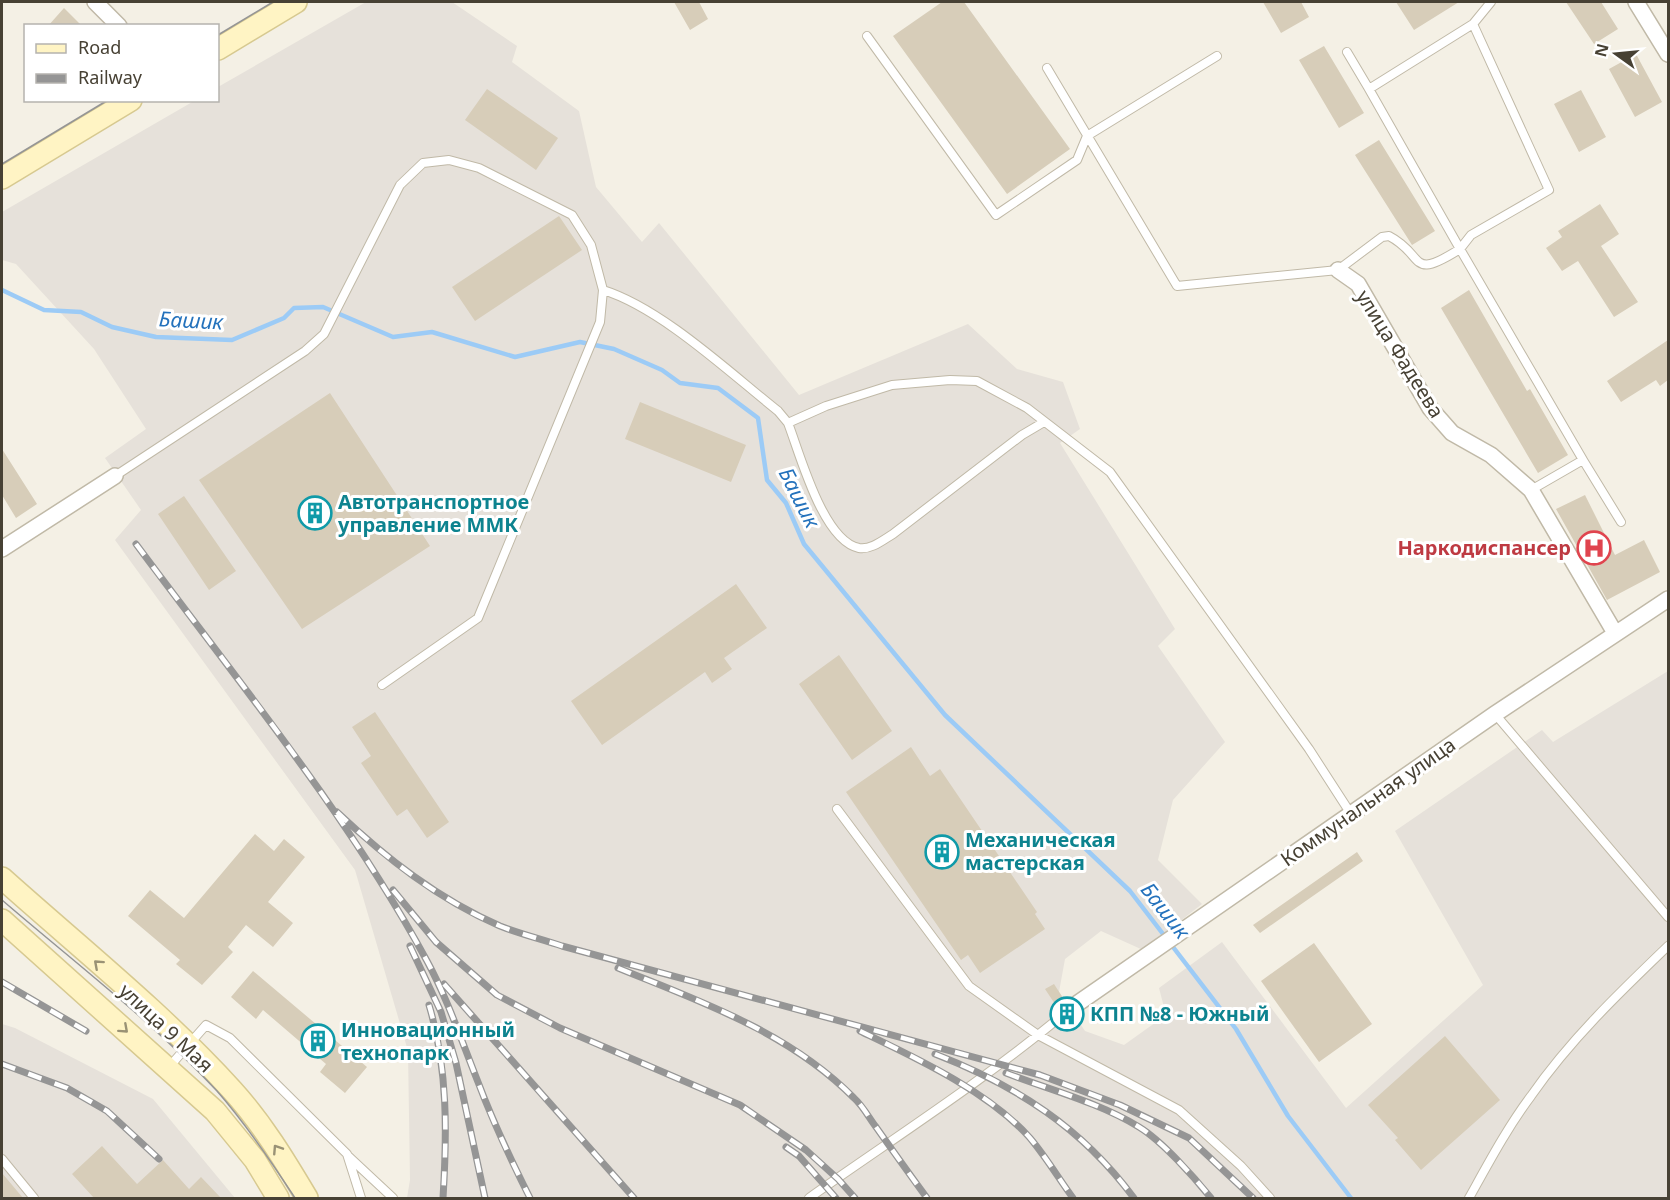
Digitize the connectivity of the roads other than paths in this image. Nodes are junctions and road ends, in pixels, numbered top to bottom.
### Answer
1 (95, 2) edge
2 (296, 2) edge
3 (1491, 2) edge
4 (1636, 2) edge
5 (117, 24) edge
6 (1473, 24) junction
7 (867, 36) dead end
8 (219, 48) edge
9 (1347, 52) dead end
10 (1668, 54) edge
11 (1217, 56) dead end
12 (1047, 68) dead end
13 (1369, 90) junction
14 (128, 102) edge
15 (1087, 136) junction
16 (2, 178) edge
17 (1460, 249) junction
18 (1338, 270) junction
19 (603, 290) junction
20 (1044, 422) junction
21 (788, 423) junction
22 (1583, 460) junction
23 (115, 476) joint
24 (1531, 490) junction
25 (1621, 522) dead end
26 (2, 549) edge
27 (1668, 599) edge
28 (1615, 633) junction
29 (382, 685) dead end
30 (1496, 714) junction
31 (837, 809) dead end
32 (1351, 814) junction
33 (2, 878) edge
34 (1668, 917) edge
35 (2, 920) edge
36 (1668, 946) edge
37 (1071, 1008) joint
38 (1038, 1035) junction
39 (187, 1045) junction
40 (168, 1068) junction
41 (347, 1155) junction
42 (2, 1159) edge
43 (34, 1198) edge
44 (278, 1198) edge
45 (307, 1198) edge
46 (361, 1198) edge
47 (393, 1198) edge
48 (809, 1198) edge
49 (1270, 1198) edge
50 (1469, 1198) edge

1 - 5 street
2 - 8 main road
3 - 6 lane
4 - 10 street
6 - 13 lane
6 - 17 lane
7 - 15 lane
9 - 13 lane
11 - 15 lane
12 - 15 lane
13 - 17 lane
14 - 16 main road
15 - 18 lane
17 - 18 lane
17 - 22 lane
18 - 24 street, улица Фадеева
19 - 21 lane
19 - 23 lane
19 - 29 lane
20 - 21 lane
20 - 21 lane
20 - 32 lane
22 - 24 lane
22 - 25 lane
23 - 26 street
24 - 28 street, улица Фадеева
27 - 28 street, Коммунальная улица
28 - 30 street, Коммунальная улица
30 - 32 street, Коммунальная улица
30 - 34 lane
31 - 38 lane
32 - 37 street, Коммунальная улица
39 -> 33 main road, улица 9 Мая
35 -> 40 main road, улица 9 Мая
36 - 50 lane
37 - 38 lane
38 - 48 lane
38 - 49 lane
39 - 40 lane
39 - 41 lane
45 -> 39 main road, улица 9 Мая
40 - 44 main road, улица 9 Мая
41 - 46 lane
41 - 47 lane
42 - 43 lane

